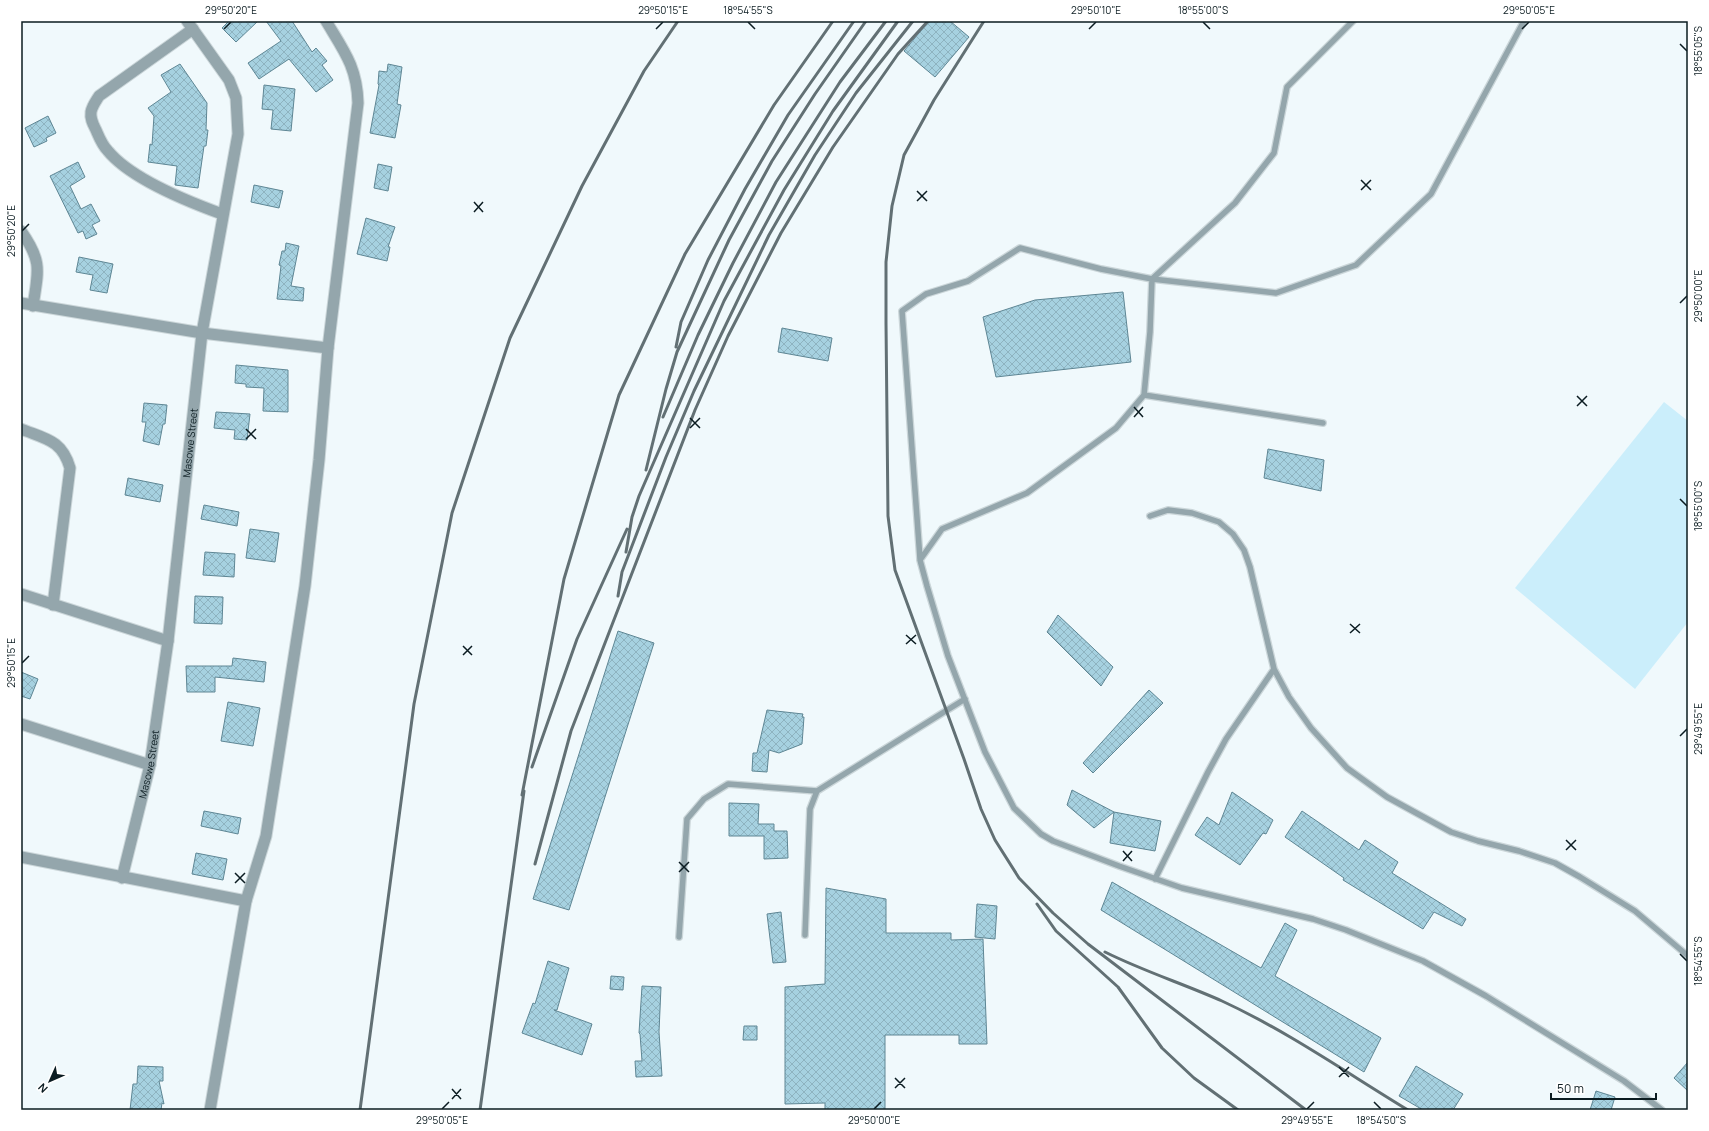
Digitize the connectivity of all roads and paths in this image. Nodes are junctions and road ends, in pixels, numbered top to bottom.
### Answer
1 (326, 21) edge
2 (1353, 21) edge
3 (1524, 21) edge
4 (190, 25) edge
5 (222, 214) junction
6 (21, 231) edge
7 (1152, 279) junction
8 (21, 303) edge
9 (33, 306) junction
10 (202, 333) junction
11 (328, 348) junction
12 (1144, 395) junction
13 (1323, 423) dead end
14 (21, 430) edge
15 (1150, 516) dead end
16 (920, 560) junction
17 (21, 594) edge
18 (54, 605) junction
19 (168, 641) junction
20 (1274, 669) junction
21 (965, 699) junction
22 (21, 724) edge
23 (150, 765) junction
24 (817, 791) junction
25 (21, 857) edge
26 (122, 878) junction
27 (1155, 879) junction
28 (246, 902) junction
29 (805, 935) dead end
30 (680, 937) dead end
31 (1688, 956) edge
32 (210, 1110) edge
33 (1662, 1110) edge

1 - 11 street
2 - 7 lane
3 - 7 lane
4 - 5 street, Masowe Street
4 - 5 street
5 - 10 street, Masowe Street
6 - 9 street
7 - 12 lane
7 - 16 lane
8 - 9 street
9 - 10 street
10 - 11 street
10 - 19 street, Masowe Street
11 - 28 street
12 - 13 lane
12 - 16 lane
14 - 18 street
15 - 20 lane
16 - 21 lane
17 - 18 street
18 - 19 street
19 - 23 street, Masowe Street
20 - 27 lane
20 - 31 lane
21 - 24 lane
21 - 27 lane
22 - 23 street
23 - 26 street, Masowe Street
24 - 29 lane
24 - 30 lane
25 - 26 street
26 - 28 street
27 - 33 lane
28 - 32 street

